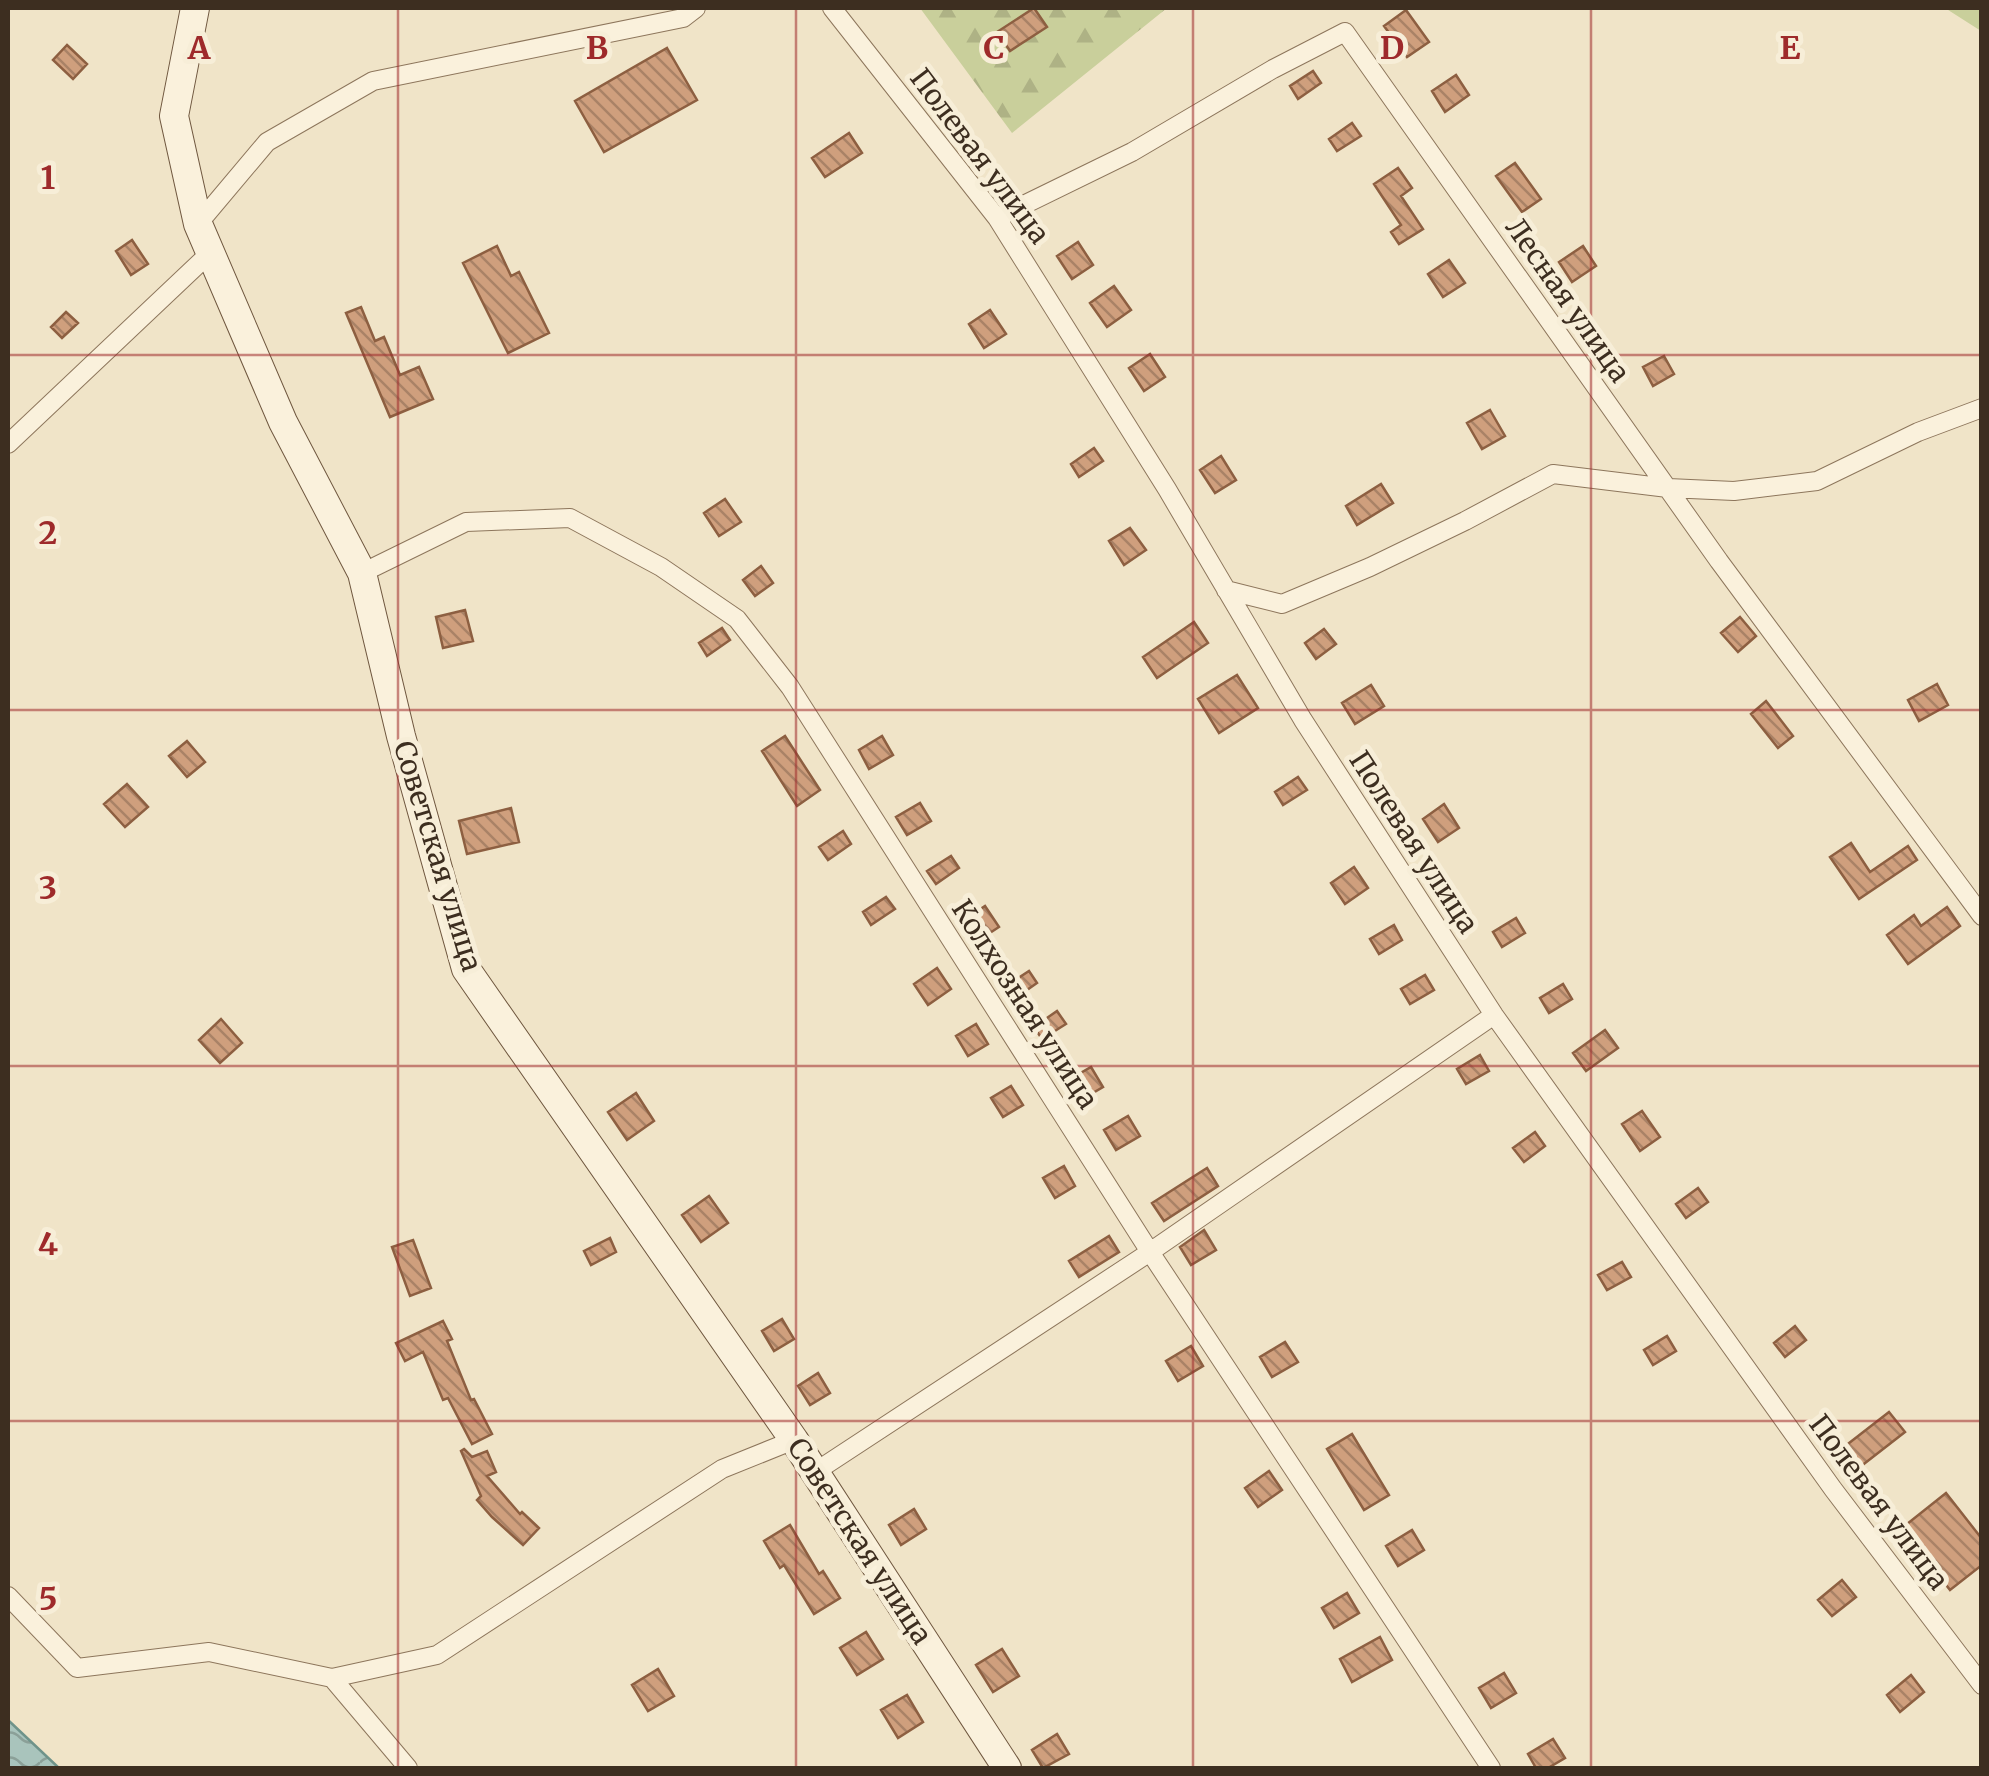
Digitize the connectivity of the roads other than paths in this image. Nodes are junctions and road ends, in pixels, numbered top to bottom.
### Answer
1 (194, 8) edge
2 (696, 8) edge
3 (832, 8) edge
4 (997, 218) junction
5 (198, 224) junction
6 (210, 253) junction
7 (1982, 408) edge
8 (8, 444) edge
9 (1668, 488) junction
10 (362, 573) junction
11 (1226, 590) junction
12 (1982, 916) edge
13 (1494, 1015) junction
14 (1150, 1252) junction
15 (794, 1440) junction
16 (815, 1472) junction
17 (8, 1596) edge
18 (332, 1678) junction
19 (1982, 1685) edge
20 (408, 1768) edge
21 (1008, 1768) edge
22 (1491, 1768) edge

1 - 5 street, Советская улица
2 - 5 street
3 - 4 street, Полевая улица
4 - 9 street, Лесная улица
4 - 11 street, Полевая улица
5 - 6 street, Советская улица
6 - 8 street
6 - 10 street, Советская улица
7 - 9 street
9 - 11 street
9 - 12 street, Лесная улица
10 - 14 street, Колхозная улица
10 - 15 street, Советская улица
11 - 13 street, Полевая улица
13 - 14 street
13 - 19 street, Полевая улица
14 - 16 street
14 - 22 street, Колхозная улица
15 - 16 street, Советская улица
15 - 18 street
16 - 21 street, Советская улица
17 - 18 street
18 - 20 street

